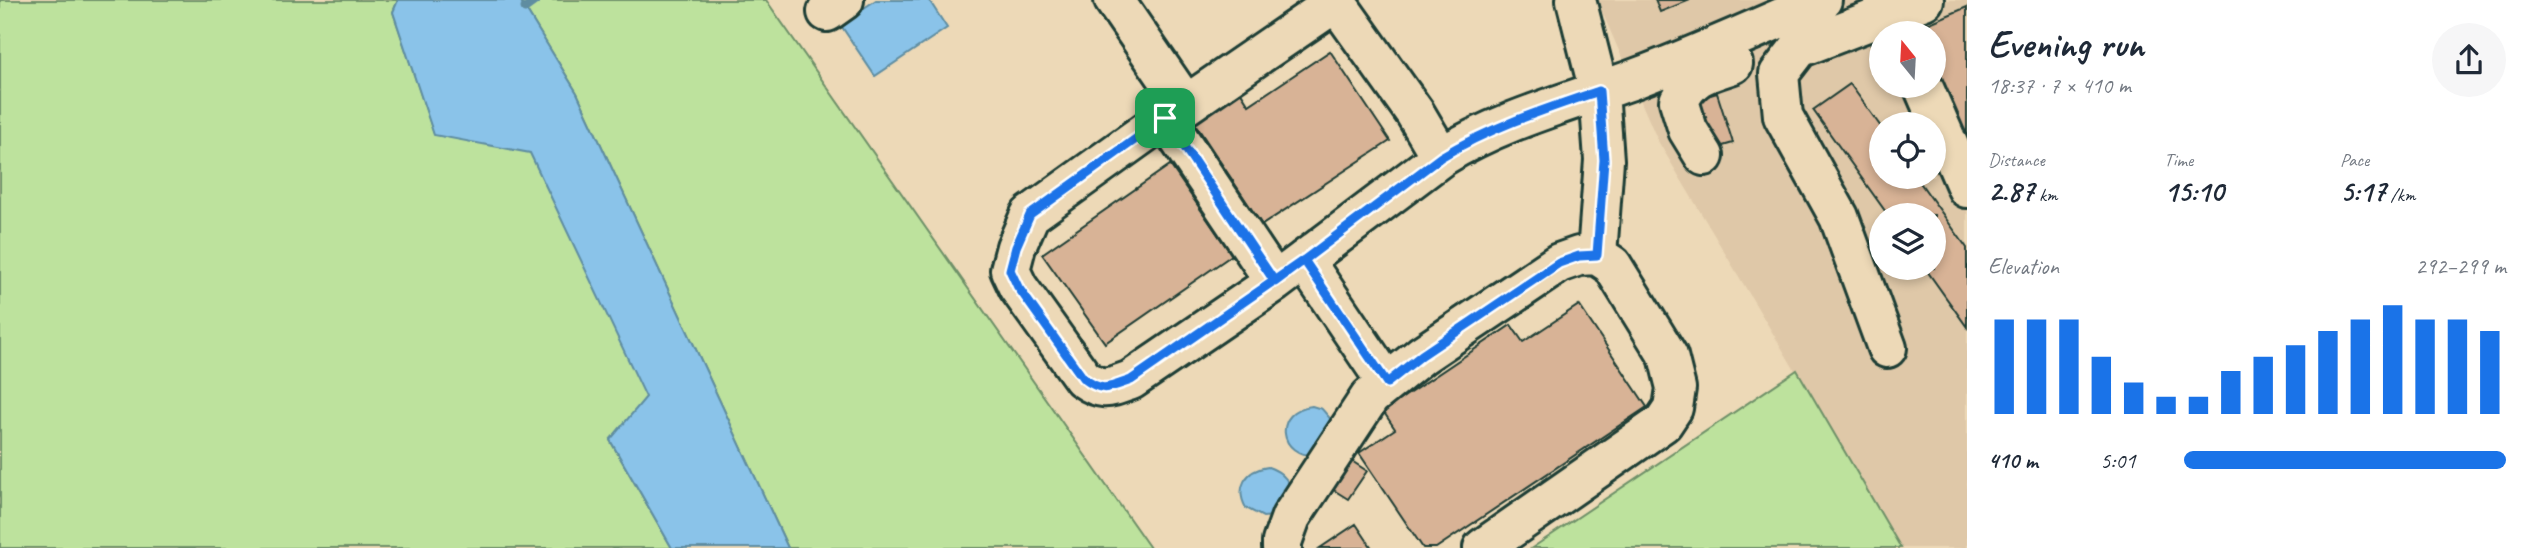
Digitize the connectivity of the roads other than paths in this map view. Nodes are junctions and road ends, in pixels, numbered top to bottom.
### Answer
1 (1114, 0) edge
2 (1576, 0) edge
3 (1822, 0) edge
4 (1323, 4) edge
5 (1905, 15) edge
6 (1799, 48) junction
7 (1599, 91) junction
8 (1928, 98) edge
9 (1175, 112) junction
10 (1704, 156) dead end
11 (1441, 157) junction
12 (1967, 188) edge
13 (1597, 255) junction
14 (1289, 271) junction
15 (1887, 348) dead end
16 (1387, 383) junction
17 (1282, 548) edge
18 (1483, 548) edge

1 - 9 lane
2 - 7 lane
3 - 7 lane
4 - 9 lane
4 - 11 lane
5 - 6 lane
6 - 10 lane
6 - 15 lane
7 - 11 lane
7 - 13 lane
8 - 12 lane
9 - 14 lane
9 - 14 lane
11 - 14 lane
13 - 16 lane
13 - 18 lane
14 - 16 lane
16 - 17 lane

